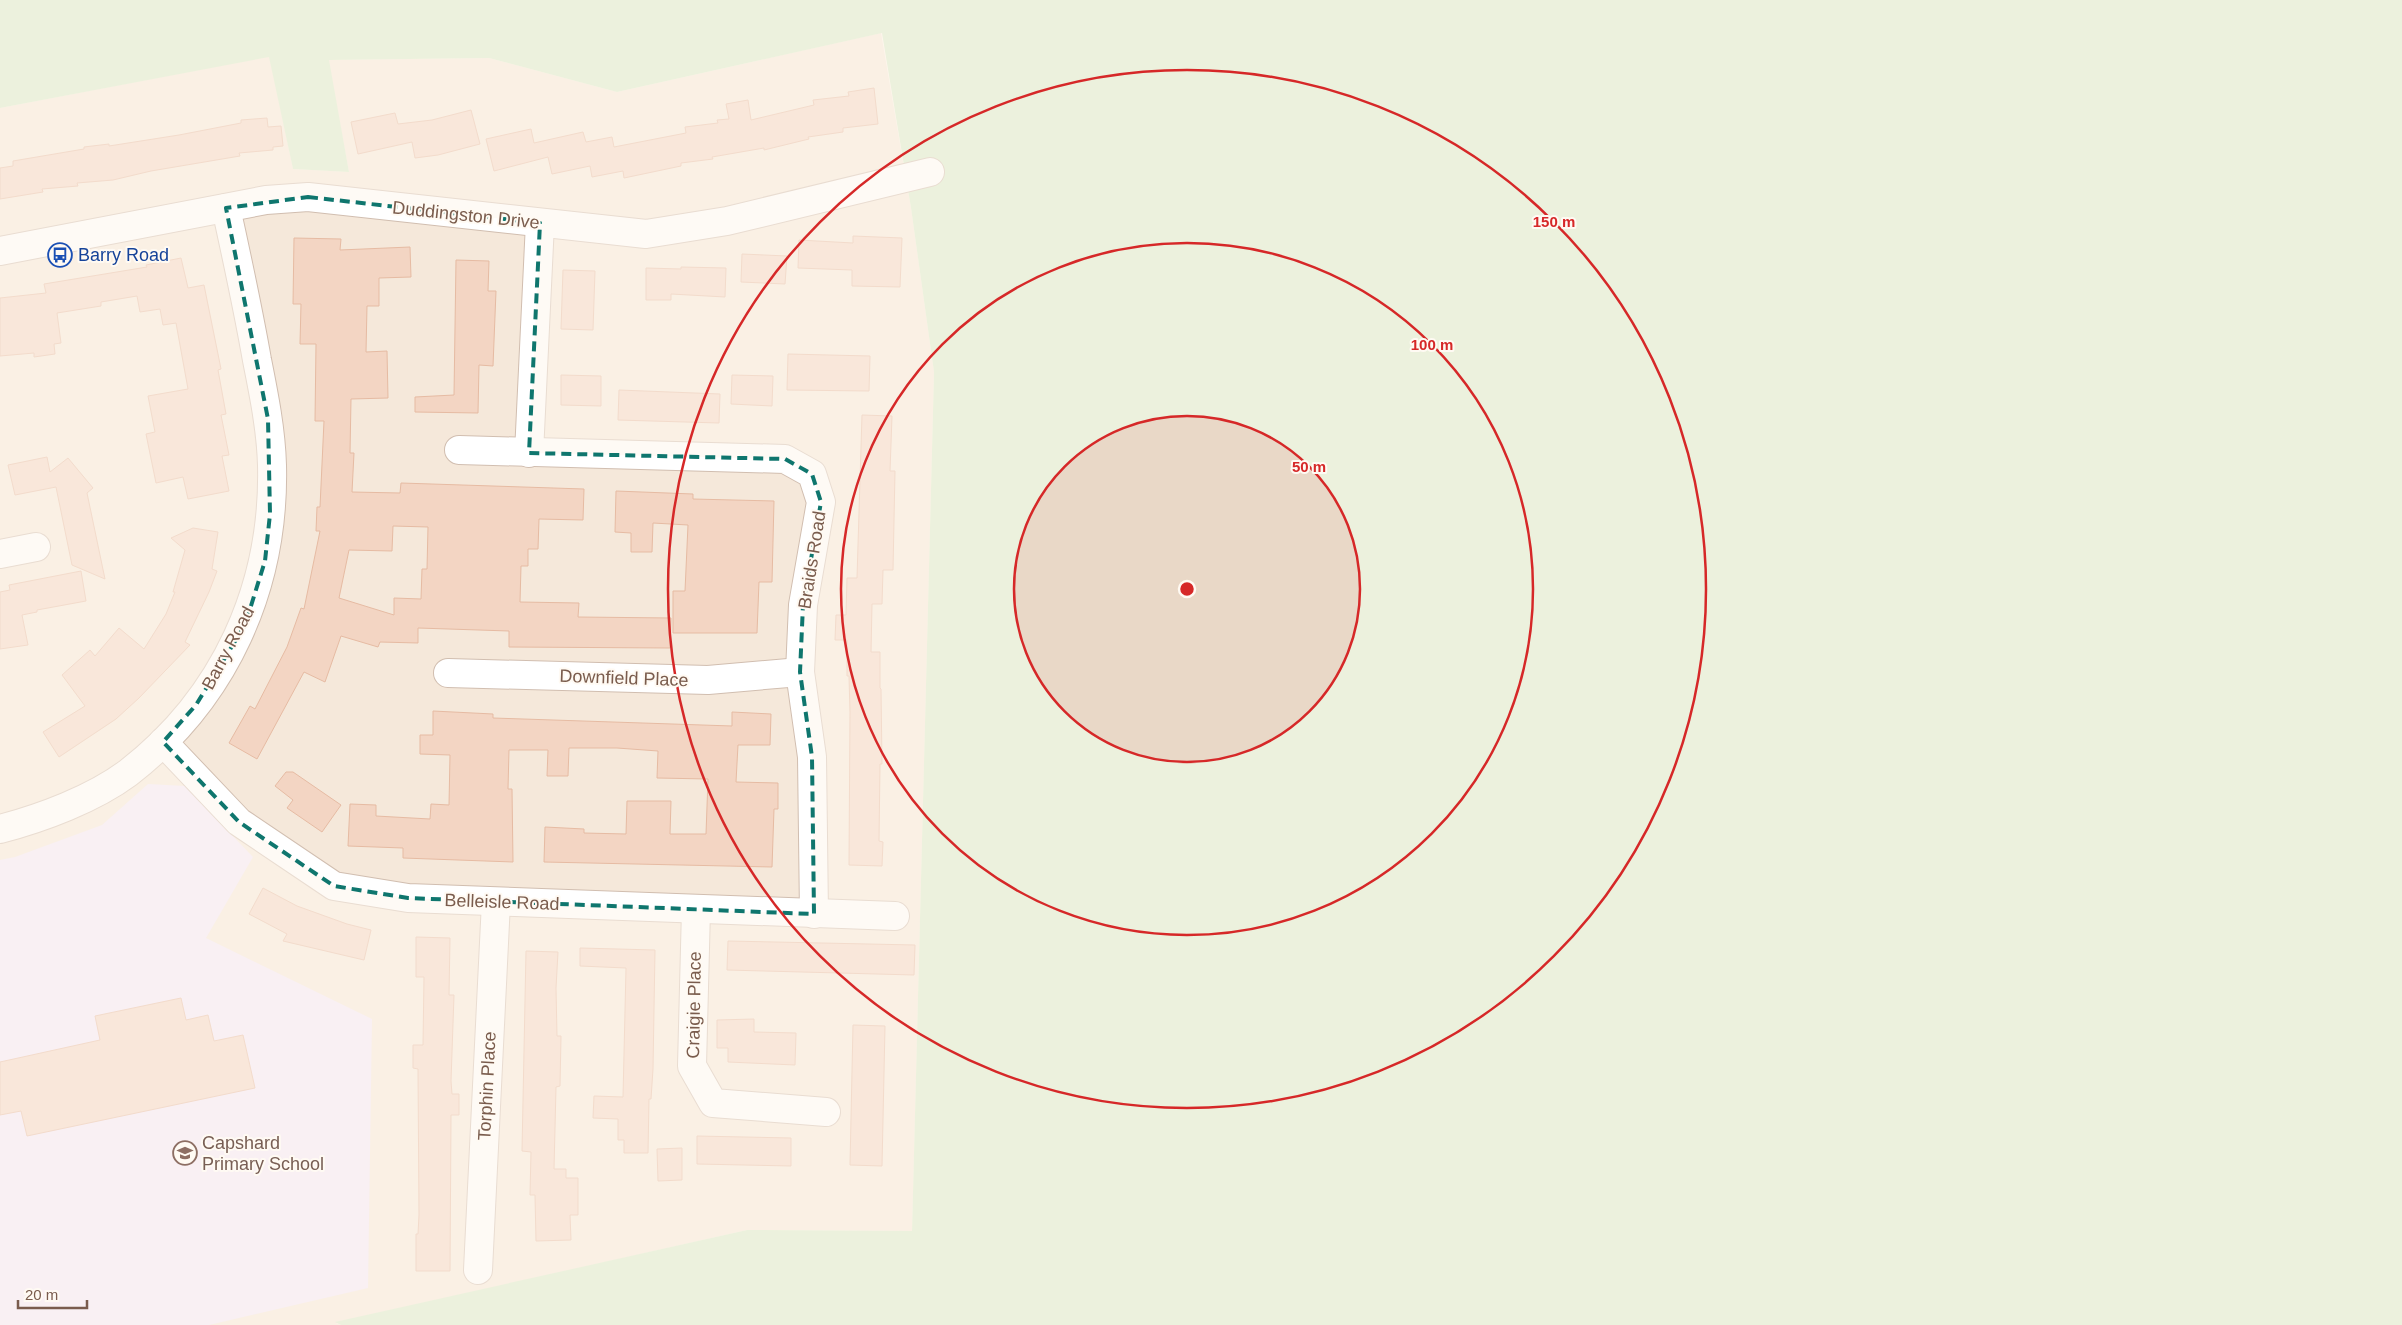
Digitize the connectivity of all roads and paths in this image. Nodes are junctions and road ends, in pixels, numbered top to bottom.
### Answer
1 (930, 172) dead end
2 (226, 208) junction
3 (540, 223) junction
4 (0, 251) edge
5 (459, 450) dead end
6 (529, 453) junction
7 (36, 548) dead end
8 (0, 554) edge
9 (800, 672) junction
10 (448, 673) dead end
11 (163, 742) junction
12 (0, 830) edge
13 (496, 902) junction
14 (696, 909) junction
15 (814, 914) junction
16 (895, 916) dead end
17 (826, 1112) dead end
18 (478, 1270) dead end

1 - 3 street, Duddingston Drive
2 - 3 street, Duddingston Drive
2 - 4 street, Duddingston Drive
2 - 11 street, Barry Road
3 - 6 street
5 - 6 street, Braids Road
6 - 9 street, Braids Road
7 - 8 street
9 - 10 street, Downfield Place
9 - 15 street, Braids Road
11 - 12 street, Barry Road
11 - 13 street, Belleisle Road
13 - 14 street, Belleisle Road
13 - 18 street, Torphin Place
14 - 15 street, Belleisle Road
14 - 17 street, Craigie Place
15 - 16 street, Belleisle Road

